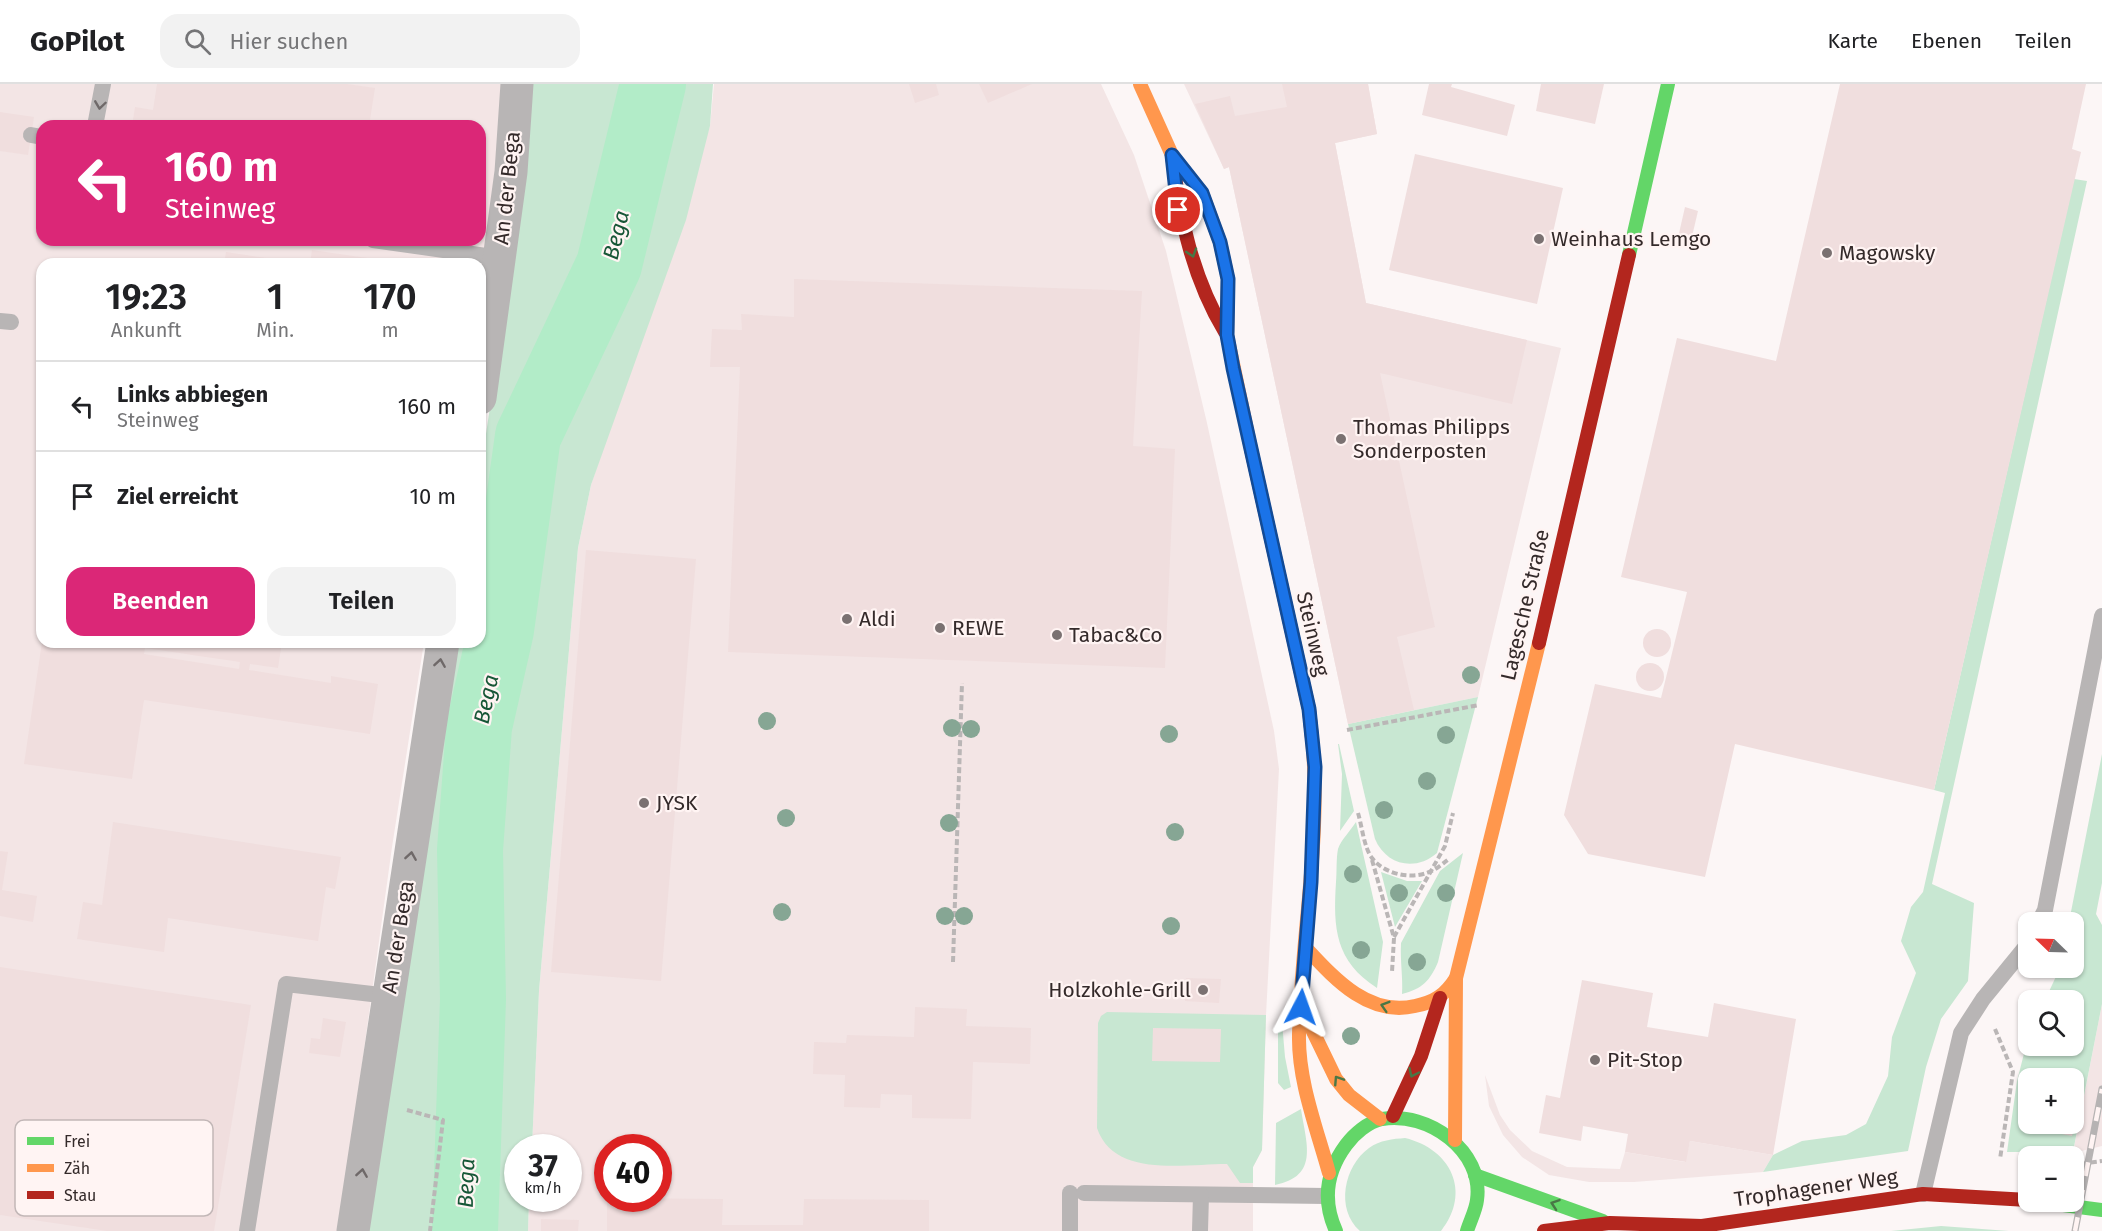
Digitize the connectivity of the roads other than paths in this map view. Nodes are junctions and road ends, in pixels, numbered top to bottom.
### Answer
1 (103, 84) edge
2 (517, 84) edge
3 (1140, 84) edge
4 (1668, 84) edge
5 (96, 120) edge
6 (1172, 155) junction
7 (415, 246) edge
8 (500, 258) junction
9 (1227, 335) junction
10 (486, 356) edge
11 (2102, 616) edge
12 (442, 648) edge
13 (2044, 912) edge
14 (1305, 947) junction
15 (2018, 956) edge
16 (1456, 978) junction
17 (389, 996) junction
18 (1440, 998) junction
19 (1301, 1007) junction
20 (1387, 1118) junction
21 (1455, 1140) junction
22 (1329, 1173) junction
23 (1475, 1175) junction
24 (1923, 1194) junction
25 (1201, 1196) junction
26 (1326, 1196) junction
27 (2018, 1199) edge
28 (2084, 1208) edge
29 (2102, 1210) edge
30 (1611, 1223) junction
31 (247, 1231) edge
32 (353, 1231) edge
33 (1070, 1231) edge
34 (1200, 1231) edge
35 (1336, 1231) edge
36 (1467, 1231) edge
37 (1544, 1231) edge

1 -> 5 lane
2 - 8 street, An der Bega
3 - 6 street, Steinweg
4 - 16 street, Lagesche Straße
6 -> 9 street, Steinweg
6 - 9 street, Steinweg
7 - 8 lane
8 - 10 street, An der Bega
9 - 14 street, Steinweg
11 - 13 lane
17 -> 12 street, An der Bega
18 -> 14 street
14 - 19 street, Steinweg
15 - 24 lane
16 - 18 street
16 - 21 street, Lagesche Straße
17 - 31 lane
32 -> 17 street, An der Bega
18 -> 20 street
20 -> 19 street, Steinweg
19 - 22 street, Steinweg
20 - 21 street
20 - 22 street
21 - 23 street
22 - 26 street
30 -> 23 street, Trophagener Weg
23 - 36 street
24 - 27 street, Trophagener Weg
24 - 30 street, Trophagener Weg
25 - 26 lane
25 - 33 lane
25 - 34 lane
26 - 35 street
28 - 29 street
30 - 37 street, Trophagener Weg

